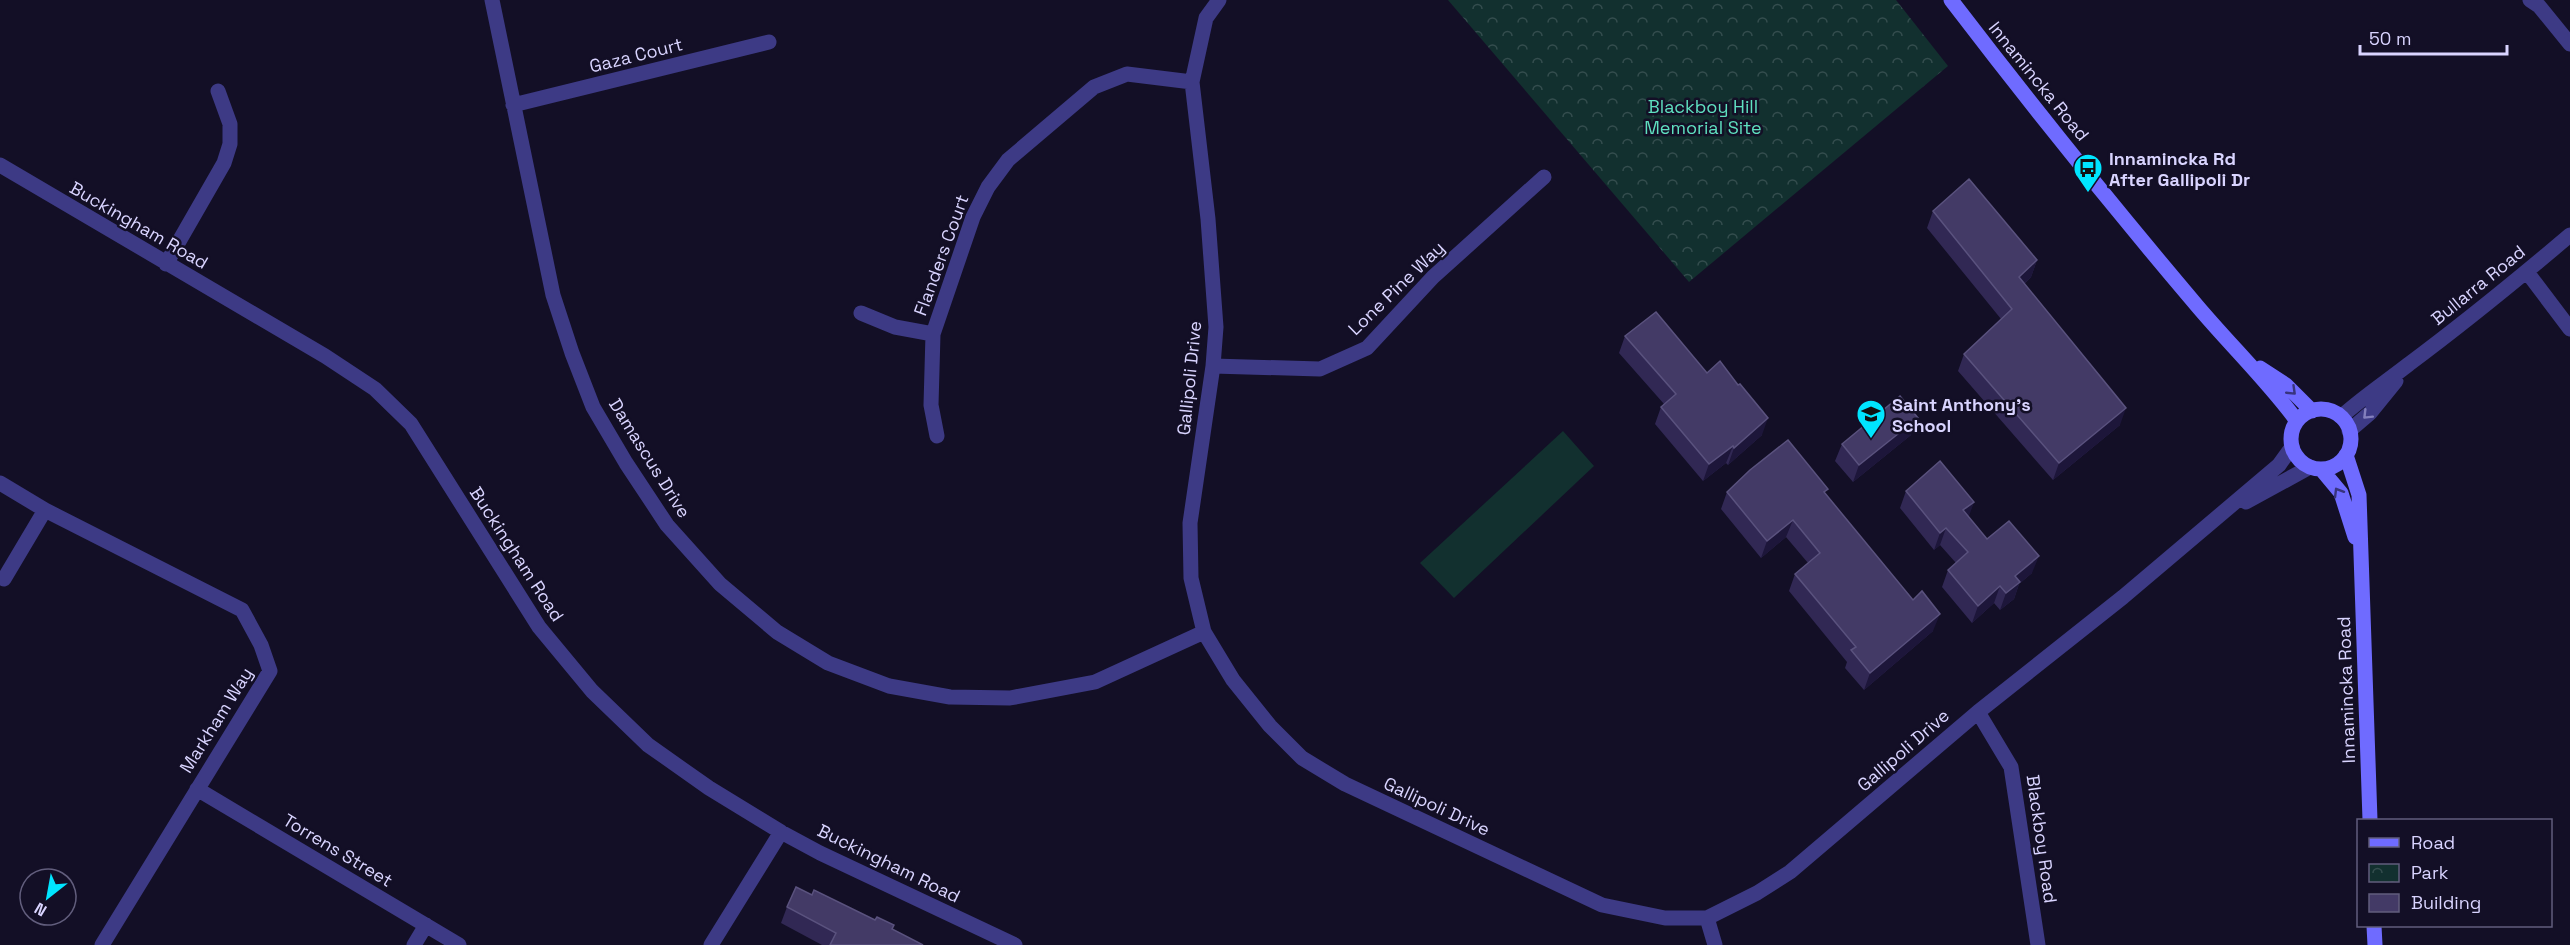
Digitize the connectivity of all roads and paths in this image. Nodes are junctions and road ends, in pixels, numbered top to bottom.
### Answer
1 (492, 0) edge
2 (1219, 0) edge
3 (1951, 0) edge
4 (2530, 0) edge
5 (769, 42) dead end
6 (2570, 44) edge
7 (1192, 82) junction
8 (218, 91) dead end
9 (513, 105) junction
10 (0, 165) edge
11 (1544, 177) dead end
12 (2570, 235) edge
13 (166, 264) junction
14 (2527, 272) junction
15 (861, 313) dead end
16 (2570, 329) edge
17 (933, 334) junction
18 (2235, 351) junction
19 (2409, 364) junction
20 (1213, 366) junction
21 (2312, 411) junction
22 (2341, 417) junction
23 (2297, 421) junction
24 (2349, 431) junction
25 (937, 436) dead end
26 (2292, 447) junction
27 (2346, 455) junction
28 (2316, 468) junction
29 (0, 483) edge
30 (45, 510) junction
31 (2214, 519) junction
32 (2362, 557) junction
33 (4, 579) dead end
34 (1204, 632) junction
35 (1978, 712) junction
36 (197, 789) junction
37 (2370, 819) edge
38 (781, 832) junction
39 (1707, 918) junction
40 (426, 925) junction
41 (2374, 927) edge
42 (102, 945) edge
43 (414, 945) edge
44 (459, 945) edge
45 (711, 945) edge
46 (1016, 945) edge
47 (1715, 945) edge
48 (2038, 945) edge
49 (2375, 945) edge

1 - 9 street, Damascus Drive
2 - 7 street, Gallipoli Drive
3 - 18 main road, Innamincka Road
4 - 6 street
5 - 9 street, Gaza Court
7 - 17 street, Flanders Court
7 - 20 street, Gallipoli Drive
8 - 13 street
9 - 34 street, Damascus Drive
10 - 13 street, Buckingham Road
11 - 20 street, Lone Pine Way
12 - 14 street, Bullarra Road
13 - 38 street, Buckingham Road
14 - 16 street
14 - 19 street, Bullarra Road
15 - 17 street, Flanders Court
17 - 25 street, Flanders Court
18 -> 21 main road, Innamincka Road
18 - 23 main road, Innamincka Road
19 - 22 street, Bullarra Road
19 -> 24 street, Bullarra Road
20 - 34 street, Gallipoli Drive
21 - 22 main road
21 - 23 main road
22 - 24 main road
23 - 26 main road
24 - 27 main road
26 - 28 main road
26 - 31 street, Gallipoli Drive
27 - 28 main road
27 - 32 main road, Innamincka Road
28 - 31 street, Gallipoli Drive
32 -> 28 main road, Innamincka Road
29 - 30 street, Markham Way
30 - 33 street
30 - 36 street, Markham Way
31 - 35 street, Gallipoli Drive
32 - 37 main road, Innamincka Road
34 - 39 street, Gallipoli Drive
35 - 39 street, Gallipoli Drive
35 - 48 street, Blackboy Road
36 - 40 street, Torrens Street
36 - 42 street, Markham Way
38 - 45 street
38 - 46 street, Buckingham Road
39 - 47 street
40 - 43 street
40 - 44 street, Torrens Street
41 - 49 main road

